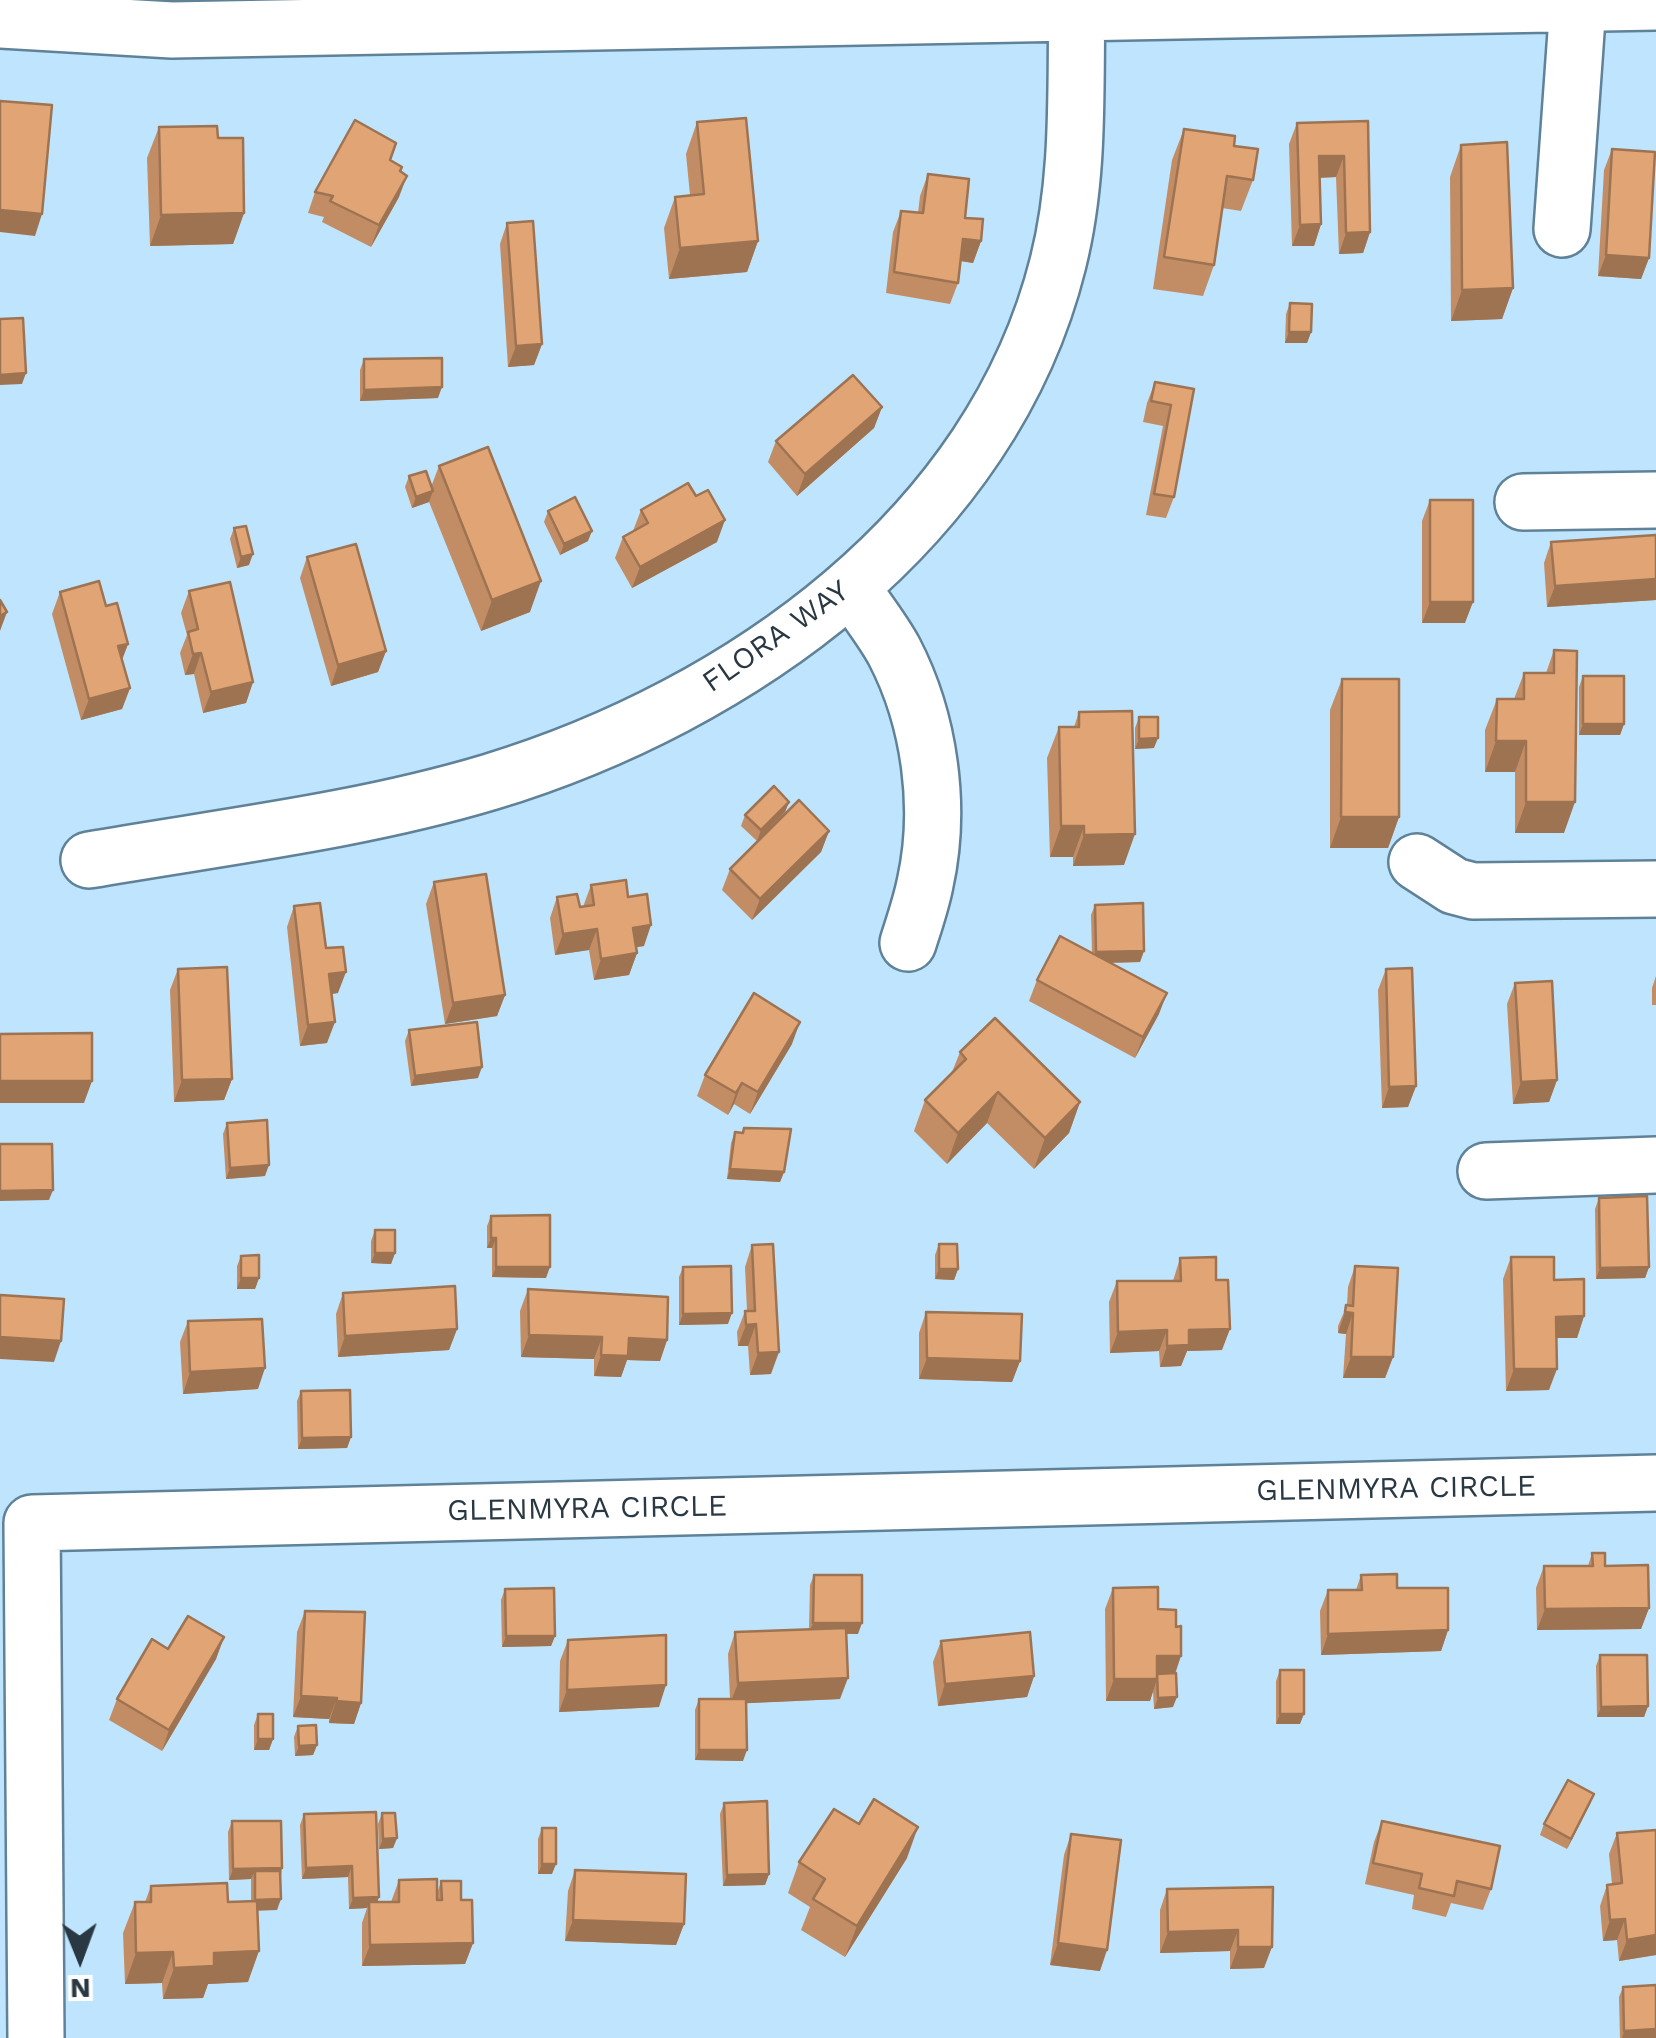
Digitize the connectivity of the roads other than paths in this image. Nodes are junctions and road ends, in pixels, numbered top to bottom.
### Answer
1 (126, 0) edge
2 (1656, 2) edge
3 (1578, 4) junction
4 (1077, 7) edge
5 (631, 12) edge
6 (0, 20) edge
7 (172, 30) junction
8 (1562, 229) dead end
9 (1656, 500) edge
10 (1523, 502) dead end
11 (852, 586) junction
12 (89, 860) dead end
13 (1416, 862) dead end
14 (1656, 889) edge
15 (908, 943) dead end
16 (1656, 1165) edge
17 (1486, 1171) dead end
18 (1656, 1483) edge
19 (16, 1589) edge
20 (36, 2038) edge

1 - 7 street
2 - 3 street
3 - 4 street
3 - 8 street
4 - 5 street
4 - 11 street, FLORA WAY
5 - 7 street
6 - 7 street
9 - 10 street
11 - 12 street, FLORA WAY
11 - 15 street
13 - 14 street
16 - 17 street
18 - 19 street, GLENMYRA CIRCLE
19 - 20 street, GLENMYRA CIRCLE

